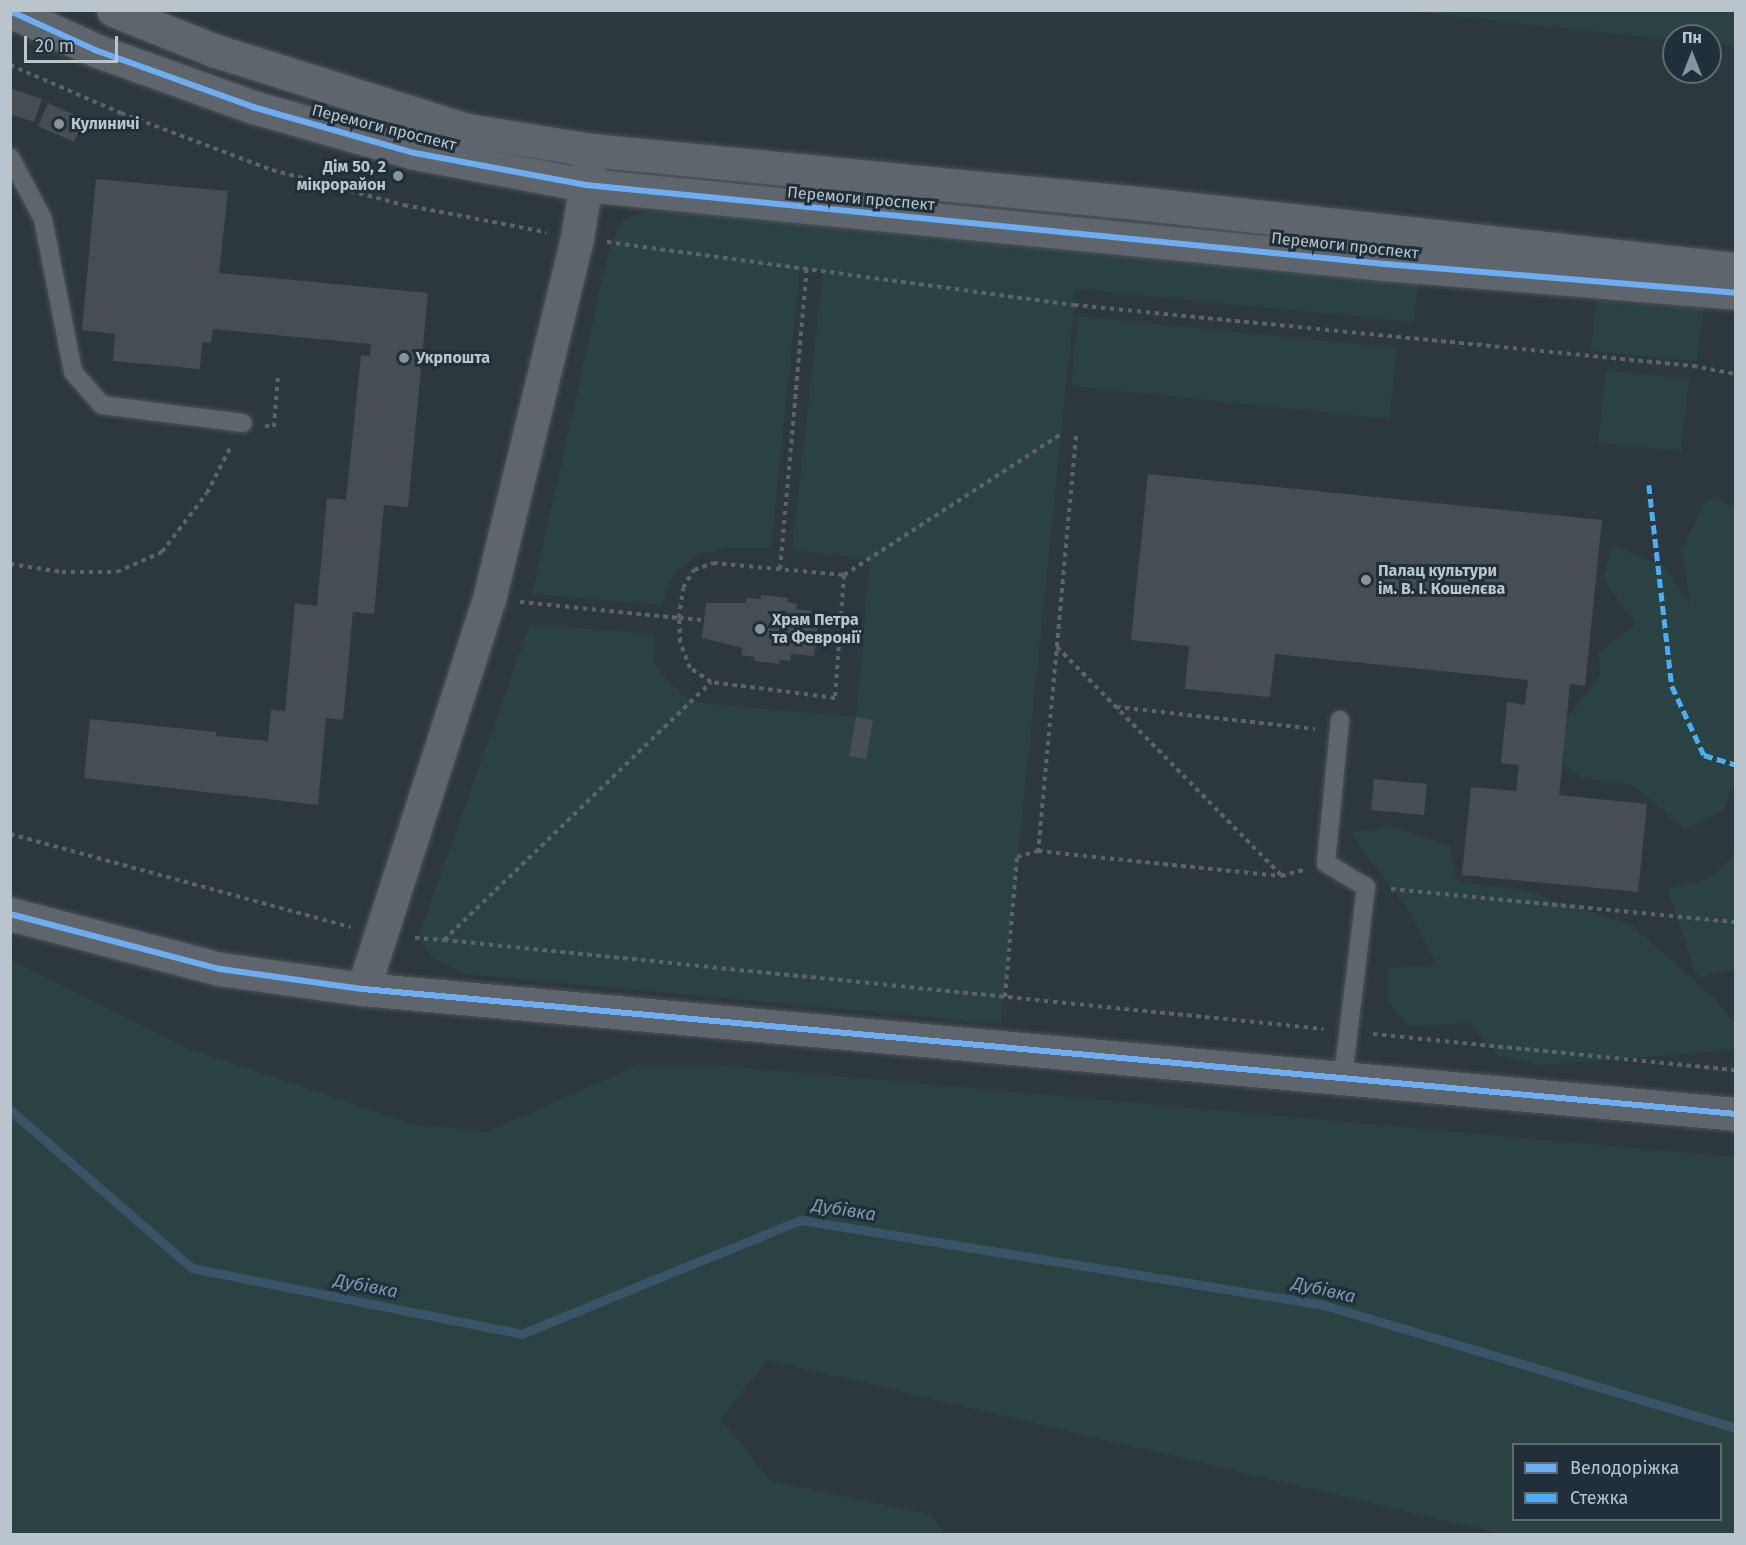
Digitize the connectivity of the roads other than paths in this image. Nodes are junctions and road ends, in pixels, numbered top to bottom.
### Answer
1 (113, 10) edge
2 (10, 11) edge
3 (591, 150) junction
4 (10, 157) edge
5 (586, 185) junction
6 (1736, 269) edge
7 (1736, 293) edge
8 (243, 423) road end
9 (1340, 726) road end
10 (10, 914) edge
11 (363, 989) junction
12 (1343, 1078) junction
13 (1736, 1114) edge

1 - 3 street
2 - 5 street, Перемоги проспект
3 - 5 street
3 - 6 street
4 - 8 lane
5 - 7 street, Перемоги проспект
5 - 11 street
9 - 12 lane
10 - 11 street
11 - 12 street
12 - 13 street

